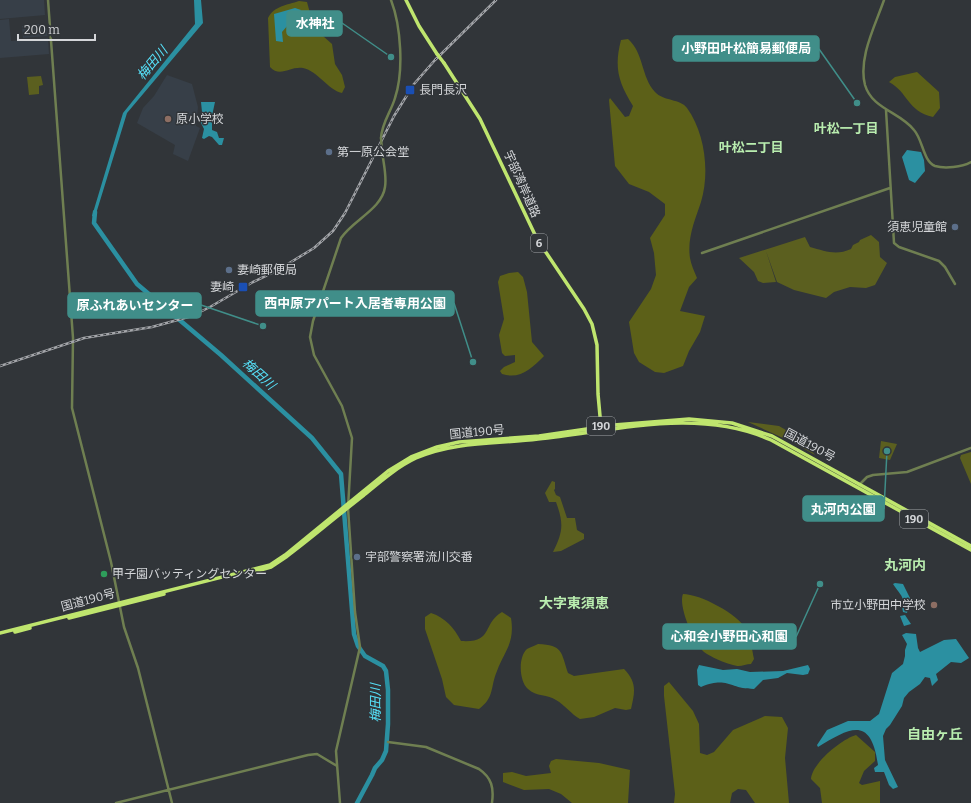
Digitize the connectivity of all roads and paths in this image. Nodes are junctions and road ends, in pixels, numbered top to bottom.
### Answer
1 (48, 0) edge
2 (391, 0) edge
3 (406, 0) edge
4 (884, 0) edge
5 (886, 110) junction
6 (971, 162) edge
7 (890, 188) junction
8 (702, 253) dead end
9 (955, 284) dead end
10 (601, 428) junction
11 (971, 448) edge
12 (859, 486) junction
13 (345, 507) junction
14 (971, 546) edge
15 (971, 550) edge
16 (119, 604) junction
17 (0, 634) edge
18 (388, 742) dead end
19 (337, 766) junction
20 (168, 790) junction
21 (116, 803) edge
22 (172, 803) edge
23 (340, 803) edge
24 (492, 803) edge

1 - 16 street
2 - 13 street, bridge
3 - 10 highway, 宇部湾岸道路 / 6, bridge
4 - 5 street
5 - 6 street
5 - 7 street
7 - 8 street
7 - 9 street
10 - 12 highway, 国道190号 / 190
10 - 13 highway, 国道190号 / 190
11 - 12 street
12 - 14 highway, 国道190号 / 190
12 - 15 highway, 国道190号 / 190
13 - 16 highway, 国道190号 / 190
13 - 19 street
16 - 17 highway, 国道190号 / 190
16 - 20 street
18 - 24 street
19 - 20 street
19 - 23 street
20 - 21 street
20 - 22 street

